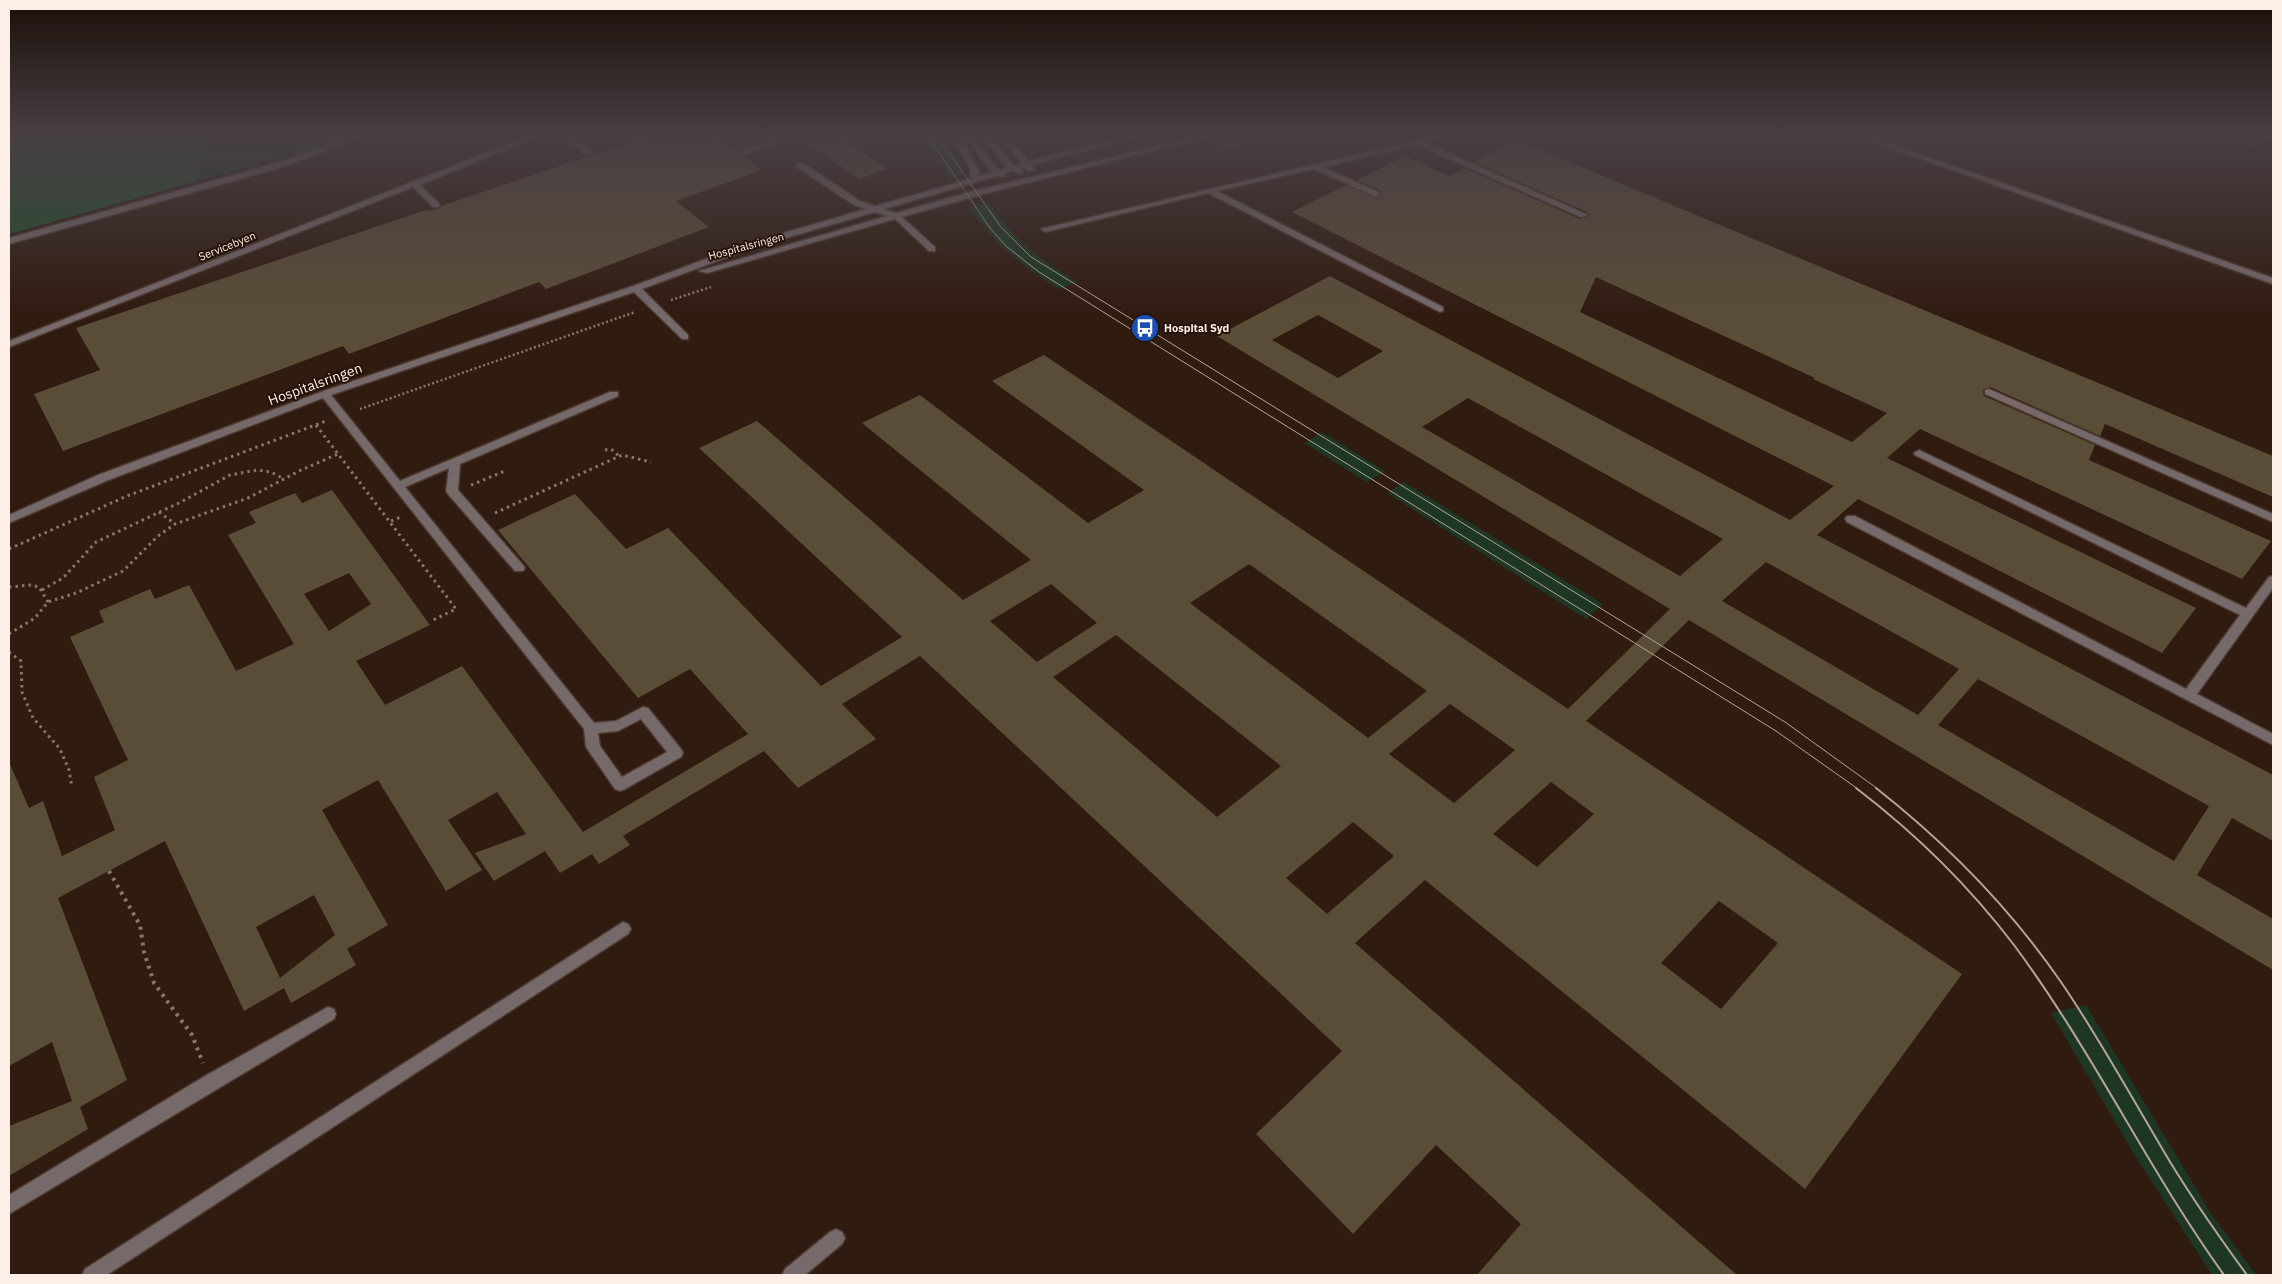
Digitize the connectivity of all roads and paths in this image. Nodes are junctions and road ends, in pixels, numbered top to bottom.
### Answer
1 (173, 195) edge
2 (386, 195) edge
3 (425, 195) edge
4 (845, 195) edge
5 (922, 195) edge
6 (947, 195) edge
7 (959, 195) edge
8 (1193, 195) edge
9 (1218, 195) edge
10 (1537, 195) edge
11 (2028, 195) edge
12 (436, 205) dead end
13 (872, 209) junction
14 (886, 213) junction
15 (896, 216) junction
16 (1584, 216) dead end
17 (1045, 229) dead end
18 (9, 241) edge
19 (795, 246) junction
20 (932, 249) dead end
21 (2273, 281) edge
22 (714, 286) dead end
23 (636, 288) junction
24 (653, 306) junction
25 (1440, 309) dead end
26 (685, 337) dead end
27 (9, 344) edge
28 (1989, 392) dead end
29 (325, 394) junction
30 (614, 394) dead end
31 (343, 415) junction
32 (316, 425) junction
33 (604, 450) dead end
34 (1919, 453) dead end
35 (338, 454) junction
36 (619, 456) junction
37 (455, 462) junction
38 (651, 462) dead end
39 (504, 471) dead end
40 (284, 479) junction
41 (398, 486) junction
42 (471, 486) junction
43 (477, 492) dead end
44 (454, 493) junction
45 (524, 494) dead end
46 (528, 498) junction
47 (488, 506) dead end
48 (417, 510) junction
49 (159, 512) junction
50 (2273, 518) edge
51 (9, 519) edge
52 (1852, 519) dead end
53 (391, 522) junction
54 (175, 524) junction
55 (9, 549) edge
56 (519, 568) dead end
57 (2273, 580) edge
58 (9, 587) edge
59 (42, 590) junction
60 (48, 602) junction
61 (2248, 614) junction
62 (431, 621) dead end
63 (9, 634) edge
64 (9, 652) edge
65 (2188, 696) junction
66 (591, 728) junction
67 (2273, 740) edge
68 (72, 787) dead end
69 (109, 871) dead end
70 (622, 929) dead end
71 (328, 1014) dead end
72 (211, 1082) junction
73 (9, 1205) edge
74 (836, 1238) dead end
75 (91, 1275) edge
76 (791, 1275) edge

1 - 18 street
2 - 27 street, Servicebyen
3 - 12 street
4 - 13 street
5 - 13 street, Hospitalsringen
6 - 14 street
7 - 15 street, Hospitalsringen
8 - 17 street
9 - 25 street
10 - 16 street
11 - 21 street
13 - 14 street
13 - 23 street, Hospitalsringen
14 - 15 street
14 - 19 street
15 - 19 street, Hospitalsringen
15 - 20 street
19 - 23 street, Hospitalsringen
22 - 24 path
23 - 24 street
23 - 29 street, Hospitalsringen
24 - 26 street
24 - 31 path
28 - 50 street
29 - 31 street
29 - 51 street, Hospitalsringen
30 - 37 street
31 - 32 path
31 - 41 street
32 - 35 path
32 - 55 path
33 - 36 path
34 - 61 street
35 - 40 path
35 - 53 path
36 - 38 path
36 - 46 path
37 - 41 street
37 - 44 street
39 - 42 path
40 - 49 path
40 - 54 path
41 - 48 street
42 - 43 path
42 - 44 path
44 - 56 street
45 - 46 path
46 - 47 path
48 - 53 path
48 - 66 street
49 - 54 path
49 - 59 path
52 - 65 street
53 - 62 path
54 - 60 path
57 - 61 street
58 - 59 path
59 - 60 path
60 - 63 path
61 - 65 street
64 - 68 path
65 - 67 street
66 - 66 street
69 - 72 path
70 - 75 street
71 - 72 street
72 - 73 street
74 - 76 street

